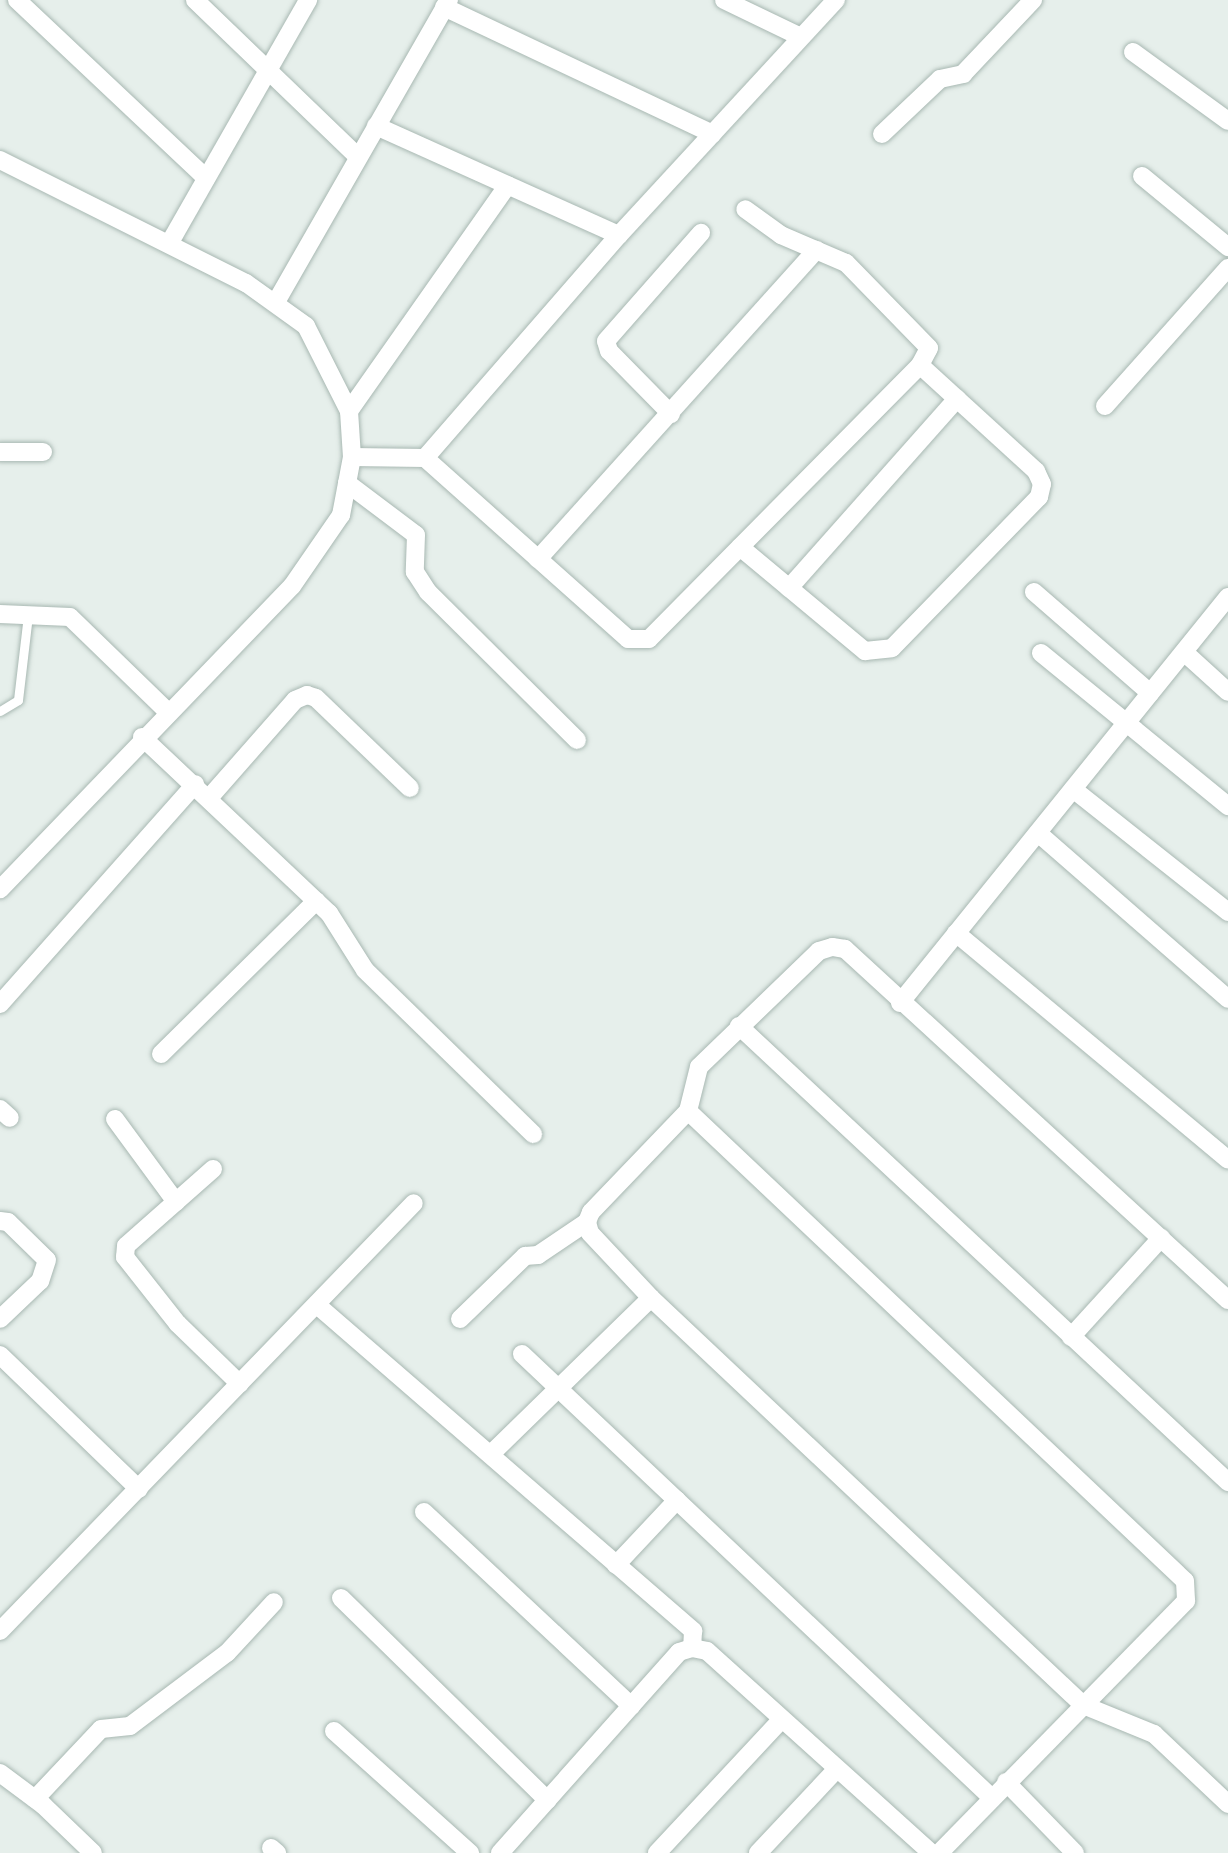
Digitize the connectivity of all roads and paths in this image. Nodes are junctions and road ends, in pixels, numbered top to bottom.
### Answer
1 (5, 0) edge
2 (17, 0) edge
3 (195, 0) edge
4 (308, 0) edge
5 (724, 0) edge
6 (836, 0) edge
7 (1033, 0) edge
8 (446, 4) edge
9 (0, 6) edge
10 (801, 37) junction
11 (1133, 52) dead end
12 (268, 70) junction
13 (1228, 121) edge
14 (376, 126) junction
15 (713, 134) junction
16 (882, 134) dead end
17 (358, 157) junction
18 (0, 160) edge
19 (1142, 176) dead end
20 (206, 178) junction
21 (508, 185) junction
22 (745, 209) dead end
23 (701, 233) dead end
24 (619, 235) junction
25 (169, 244) junction
26 (1228, 247) edge
27 (816, 250) junction
28 (1228, 268) edge
29 (276, 302) junction
30 (920, 365) junction
31 (957, 399) junction
32 (1105, 406) dead end
33 (349, 411) junction
34 (671, 414) junction
35 (0, 452) edge
36 (43, 452) dead end
37 (352, 457) junction
38 (425, 458) junction
39 (347, 483) junction
40 (740, 547) junction
41 (538, 559) junction
42 (789, 588) junction
43 (1034, 592) dead end
44 (1228, 597) edge
45 (0, 614) edge
46 (28, 615) junction
47 (1184, 652) junction
48 (1041, 653) dead end
49 (1228, 692) edge
50 (1150, 693) junction
51 (0, 711) edge
52 (167, 711) junction
53 (1126, 723) junction
54 (142, 737) junction
55 (577, 740) dead end
56 (195, 784) junction
57 (410, 788) dead end
58 (1073, 789) junction
59 (209, 798) junction
60 (1228, 806) edge
61 (1038, 833) junction
62 (0, 889) edge
63 (316, 901) junction
64 (1228, 912) edge
65 (956, 933) junction
66 (1228, 999) edge
67 (900, 1003) junction
68 (0, 1004) edge
69 (739, 1026) junction
70 (161, 1054) dead end
71 (688, 1111) junction
72 (115, 1119) dead end
73 (533, 1134) dead end
74 (1228, 1160) edge
75 (213, 1169) dead end
76 (176, 1202) junction
77 (414, 1203) dead end
78 (0, 1221) edge
79 (587, 1222) junction
80 (1161, 1238) junction
81 (651, 1298) junction
82 (1228, 1300) edge
83 (317, 1305) junction
84 (0, 1319) edge
85 (460, 1319) dead end
86 (1071, 1337) junction
87 (522, 1354) dead end
88 (0, 1355) edge
89 (240, 1384) junction
90 (558, 1388) junction
91 (492, 1453) junction
92 (1228, 1482) edge
93 (139, 1489) junction
94 (677, 1500) junction
95 (424, 1512) dead end
96 (616, 1565) junction
97 (341, 1598) dead end
98 (274, 1602) dead end
99 (0, 1631) edge
100 (692, 1648) junction
101 (1083, 1705) junction
102 (631, 1706) junction
103 (782, 1719) junction
104 (334, 1731) dead end
105 (837, 1769) junction
106 (0, 1773) edge
107 (1006, 1782) junction
108 (991, 1797) junction
109 (35, 1799) junction
110 (547, 1800) junction
111 (1228, 1804) edge
112 (93, 1853) edge
113 (470, 1853) edge
114 (500, 1853) edge
115 (657, 1853) edge
116 (758, 1853) edge
117 (931, 1853) edge
118 (939, 1853) edge
119 (1075, 1853) edge

1 - 9 street
2 - 20 street
3 - 12 street
4 - 12 street
5 - 10 street
6 - 10 street
7 - 16 street
8 - 14 street
8 - 15 street
10 - 15 street
11 - 13 street
12 - 17 street
12 - 20 street
14 - 17 street
14 - 21 street
15 - 24 street
17 - 29 street
18 - 25 street
19 - 26 street
20 - 25 street
21 - 24 street
21 - 33 street
22 - 27 street
23 - 34 street
24 - 38 street
25 - 29 street
27 - 30 street
27 - 34 street
28 - 32 street
29 - 33 street
30 - 31 street
30 - 40 street
31 - 42 street
31 - 42 street
33 - 37 street
34 - 41 street
35 - 36 street
37 - 38 street
37 - 39 street
38 - 41 street
39 - 52 street
39 - 55 street
40 - 41 street
40 - 42 street
43 - 50 street
44 - 47 street
45 - 46 street
46 - 51 lane
46 - 52 street
47 - 49 street
47 - 50 street
48 - 53 street
50 - 53 street
52 - 54 street
53 - 58 street
53 - 60 street
54 - 56 street
54 - 62 street
56 - 59 street
56 - 68 street
57 - 59 street
58 - 61 street
58 - 64 street
59 - 63 street
61 - 65 street
61 - 66 street
63 - 70 street
63 - 73 street
65 - 67 street
65 - 74 street
67 - 69 street
67 - 80 street
69 - 71 street
69 - 86 street
71 - 79 street
71 - 101 street
72 - 76 street
75 - 76 street
76 - 89 street
77 - 83 street
78 - 84 street
79 - 81 street
79 - 85 street
80 - 82 street
80 - 86 street
81 - 90 street
81 - 101 street
83 - 89 street
83 - 91 street
86 - 92 street
87 - 90 street
88 - 93 street
89 - 93 street
90 - 91 street
90 - 94 street
91 - 96 street
93 - 99 street
94 - 96 street
94 - 108 street
95 - 102 street
96 - 100 street
97 - 110 street
98 - 109 street
100 - 102 street
100 - 103 street
101 - 107 street
101 - 111 street
102 - 110 street
103 - 105 street
103 - 115 street
104 - 113 street
105 - 116 street
105 - 117 street
106 - 109 street
107 - 108 street
107 - 119 street
108 - 118 street
109 - 112 street
110 - 114 street

